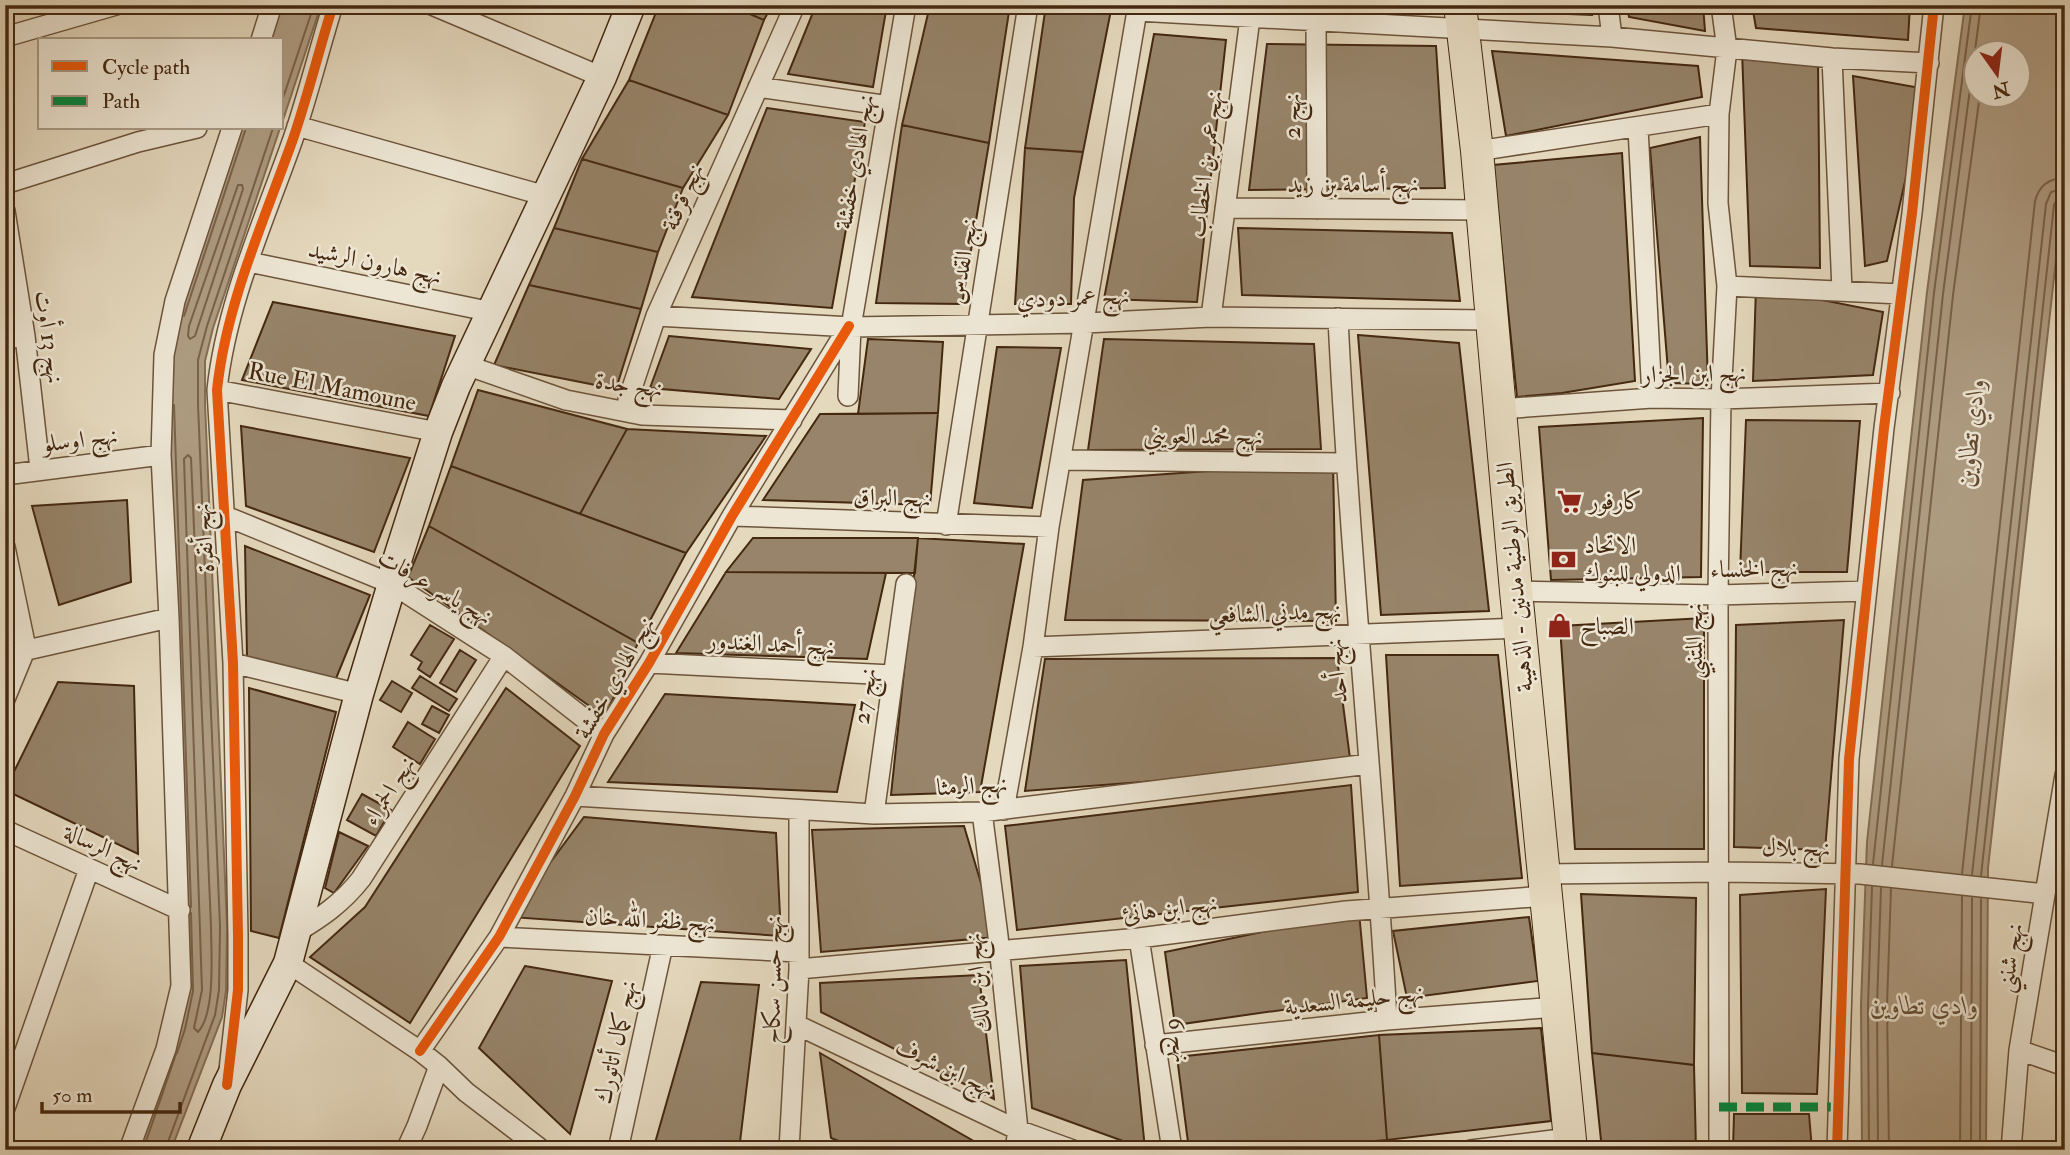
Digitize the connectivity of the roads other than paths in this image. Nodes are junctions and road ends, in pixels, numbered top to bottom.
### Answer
1 (116, 5) edge
2 (272, 5) edge
3 (333, 5) edge
4 (432, 5) edge
5 (631, 5) edge
6 (795, 5) edge
7 (906, 5) edge
8 (1028, 5) edge
9 (1608, 5) edge
10 (1721, 5) edge
11 (1934, 5) edge
12 (1138, 8) edge
13 (1250, 18) junction
14 (1461, 18) edge
15 (1316, 22) junction
16 (5, 37) edge
17 (1612, 37) junction
18 (262, 38) edge
19 (1727, 49) junction
20 (1832, 58) junction
21 (1929, 63) junction
22 (602, 77) junction
23 (758, 87) junction
24 (889, 106) junction
25 (1719, 114) junction
26 (297, 126) junction
27 (1638, 128) junction
28 (189, 130) edge
29 (231, 130) edge
30 (1477, 152) junction
31 (5, 184) edge
32 (546, 196) junction
33 (1225, 208) junction
34 (1317, 209) junction
35 (1481, 209) junction
36 (5, 211) edge
37 (249, 262) junction
38 (1727, 286) junction
39 (1842, 290) junction
40 (1901, 294) junction
41 (492, 312) junction
42 (656, 316) junction
43 (1211, 317) junction
44 (1338, 318) junction
45 (1492, 320) junction
46 (1085, 323) junction
47 (977, 324) junction
48 (850, 327) junction
49 (26, 336) junction
50 (5, 339) edge
51 (466, 365) junction
52 (217, 390) junction
53 (1889, 393) junction
54 (848, 396) dead end
55 (1652, 398) junction
56 (1721, 399) junction
57 (1500, 409) junction
58 (631, 412) junction
59 (792, 420) junction
60 (438, 432) junction
61 (161, 455) junction
62 (1062, 460) junction
63 (1345, 463) junction
64 (40, 469) junction
65 (5, 475) edge
66 (223, 515) junction
67 (732, 516) junction
68 (946, 525) junction
69 (1049, 527) junction
70 (5, 547) edge
71 (392, 584) junction
72 (906, 584) dead end
73 (1516, 591) junction
74 (1867, 591) junction
75 (1718, 595) junction
76 (169, 618) junction
77 (1520, 628) junction
78 (1359, 634) junction
79 (1032, 648) junction
80 (26, 649) junction
81 (5, 655) edge
82 (505, 656) junction
83 (233, 663) junction
84 (649, 663) junction
85 (892, 675) junction
86 (359, 694) junction
87 (5, 699) edge
88 (604, 734) junction
89 (1369, 764) junction
90 (2065, 775) edge
91 (575, 796) junction
92 (1004, 810) junction
93 (799, 811) junction
94 (982, 812) junction
95 (874, 814) junction
96 (5, 830) edge
97 (89, 869) junction
98 (1719, 872) junction
99 (1852, 873) junction
100 (1545, 885) junction
101 (2045, 894) junction
102 (1381, 909) junction
103 (180, 910) junction
104 (295, 933) junction
105 (499, 937) junction
106 (1139, 937) junction
107 (663, 945) junction
108 (999, 952) junction
109 (799, 961) junction
110 (288, 963) junction
111 (1557, 1007) junction
112 (1387, 1020) junction
113 (797, 1025) junction
114 (1155, 1045) junction
115 (2019, 1050) junction
116 (420, 1051) junction
117 (439, 1066) junction
118 (2065, 1066) edge
119 (228, 1085) junction
120 (5, 1108) edge
121 (1018, 1130) junction
122 (522, 1144) edge
123 (1570, 1144) edge
124 (128, 1150) edge
125 (201, 1150) edge
126 (406, 1150) edge
127 (542, 1150) edge
128 (618, 1150) edge
129 (789, 1150) edge
130 (1014, 1150) edge
131 (1073, 1150) edge
132 (1172, 1150) edge
133 (1471, 1150) edge
134 (1719, 1150) edge
135 (1837, 1150) edge
136 (2011, 1150) edge

1 - 16 street
2 - 18 street
3 - 26 street, نهج أنقرة
4 - 22 street
5 - 22 main road
6 - 23 street, نهج قرقنة
7 - 24 street, نهج الهادي خفشة
8 - 47 street, نهج القدس
9 - 17 street
10 - 19 street, نهج المتنبي
11 - 21 street
12 - 13 street
12 - 46 street
13 - 15 street
13 - 33 street, نهج عمر بن الخطاب
14 - 15 street
14 - 17 street
14 - 30 main road, الطريق الوطنية مدنين - الذهيبة
15 - 34 street, نهج 2
17 - 19 street
19 - 20 street
19 - 25 street, نهج المتنبي
20 - 21 street
20 - 39 street
21 - 40 street
22 - 32 main road
23 - 24 street
23 - 42 street, نهج قرقنة
24 - 48 street, نهج الهادي خفشة
25 - 27 street
25 - 38 street, نهج المتنبي
26 - 32 street
26 - 37 street, نهج أنقرة
27 - 30 street
27 - 55 street
28 - 31 street
29 - 61 street
30 - 35 main road, الطريق الوطنية مدنين - الذهيبة
32 - 41 main road
33 - 34 street, نهج أسامة بن زيد
33 - 43 street, نهج عمر بن الخطاب
34 - 35 street, نهج أسامة بن زيد
35 - 45 main road, الطريق الوطنية مدنين - الذهيبة
36 - 49 street, نهج 13 أوت
37 - 41 street, نهج هارون الرشيد
37 - 52 street, نهج أنقرة
38 - 39 street
38 - 56 street, نهج المتنبي
39 - 40 street
40 - 53 street
41 - 51 main road
42 - 48 street, نهج عمر دودي
42 - 58 street, نهج قرقنة
43 - 44 street, نهج عمر دودي
43 - 46 street, نهج عمر دودي
44 - 45 street, نهج عمر دودي
44 - 63 street, نهج أحد
45 - 57 main road, الطريق الوطنية مدنين - الذهيبة
46 - 47 street, نهج عمر دودي
46 - 62 street
47 - 48 street, نهج عمر دودي
47 - 68 street, نهج القدس
48 - 54 street
48 - 59 street, نهج الهادي خفشة
49 - 50 street
49 - 64 street, نهج 13 أوت
51 - 58 street, نهج جدة
51 - 60 main road
52 - 60 street, Rue El Mamoune
52 - 66 street, نهج أنقرة
53 - 56 street, نهج ابن الجزار
53 - 74 street
55 - 56 street, نهج ابن الجزار
55 - 57 street, نهج ابن الجزار
56 - 75 street, نهج المتنبي
57 - 73 main road, الطريق الوطنية مدنين - الذهيبة
58 - 59 street, نهج جدة
59 - 67 street, نهج الهادي خفشة
60 - 71 main road
61 - 64 street, نهج اوسلو
61 - 76 street
62 - 63 street, نهج محمد العويني
62 - 69 street
63 - 78 street, نهج أحد
64 - 65 street, نهج اوسلو
66 - 71 street, نهج ياسر عرفات
66 - 83 street, نهج أنقرة
67 - 68 street, نهج البراق
67 - 84 street, نهج الهادي خفشة
68 - 69 street, نهج البراق
69 - 79 street
70 - 80 street
71 - 82 street, نهج ياسر عرفات
71 - 86 main road
72 - 85 street, نهج 27
73 - 75 street, نهج الخنساء
73 - 77 main road, الطريق الوطنية مدنين - الذهيبة
74 - 75 street, نهج الخنساء
74 - 99 street
75 - 98 street, نهج المتنبي
76 - 80 street
76 - 103 street
77 - 78 street, نهج مدني الشافعي
77 - 100 main road, الطريق الوطنية مدنين - الذهيبة
78 - 79 street, نهج مدني الشافعي
78 - 89 street, نهج أحد
79 - 92 street
80 - 81 street
80 - 87 street
82 - 88 street, نهج ياسر عرفات
82 - 104 street, نهج الحمراء
83 - 86 street
83 - 119 street, نهج أنقرة
84 - 85 street, نهج أحمد الغندور
84 - 88 street, نهج الهادي خفشة
85 - 95 street, نهج 27
86 - 104 main road
88 - 91 street, نهج الهادي خفشة
89 - 92 street, نهج الرمثا
89 - 102 street, نهج أحد
90 - 101 street, نهج شنني
91 - 93 street, نهج الرمثا
91 - 105 street, نهج الهادي خفشة
92 - 94 street, نهج الرمثا
93 - 95 street, نهج الرمثا
93 - 109 street, نهج حسن سكاح
94 - 95 street, نهج الرمثا
94 - 108 street, نهج ابن مالك
96 - 97 street, نهج الرسالة
97 - 103 street, نهج الرسالة
97 - 120 street
98 - 99 street, نهج بلال
98 - 100 street, نهج بلال
98 - 134 street, نهج المتنبي
99 - 101 street, نهج بلال
99 - 135 street
100 - 102 street, نهج ابن هانئ
100 - 111 main road, الطريق الوطنية مدنين - الذهيبة
101 - 115 street, نهج شنني
102 - 106 street, نهج ابن هانئ
102 - 112 street, نهج أحد
103 - 124 street
104 - 110 main road
105 - 107 street, نهج ظفر الله خان
105 - 116 street, نهج الهادي خفشة
106 - 108 street, نهج ابن هانئ
106 - 114 street, نهج 6
107 - 109 street, نهج ظفر الله خان
107 - 128 street, نهج كمال أتاتورك
108 - 109 street, نهج ابن هانئ
108 - 121 street, نهج ابن مالك
109 - 113 street, نهج حسن سكاح
110 - 116 street
110 - 119 main road
111 - 112 street, نهج حليمة السعدية
111 - 123 main road, الطريق الوطنية مدنين - الذهيبة
112 - 114 street, نهج حليمة السعدية
113 - 121 street, نهج ابن شرف
113 - 129 street, نهج حسن سكاح
114 - 132 street, نهج 6
115 - 118 street
115 - 136 street, نهج شنني
116 - 117 street
117 - 122 street
117 - 126 street
119 - 125 main road
121 - 130 street, نهج ابن مالك
121 - 131 street, نهج ابن شرف
122 - 127 street
123 - 133 street

